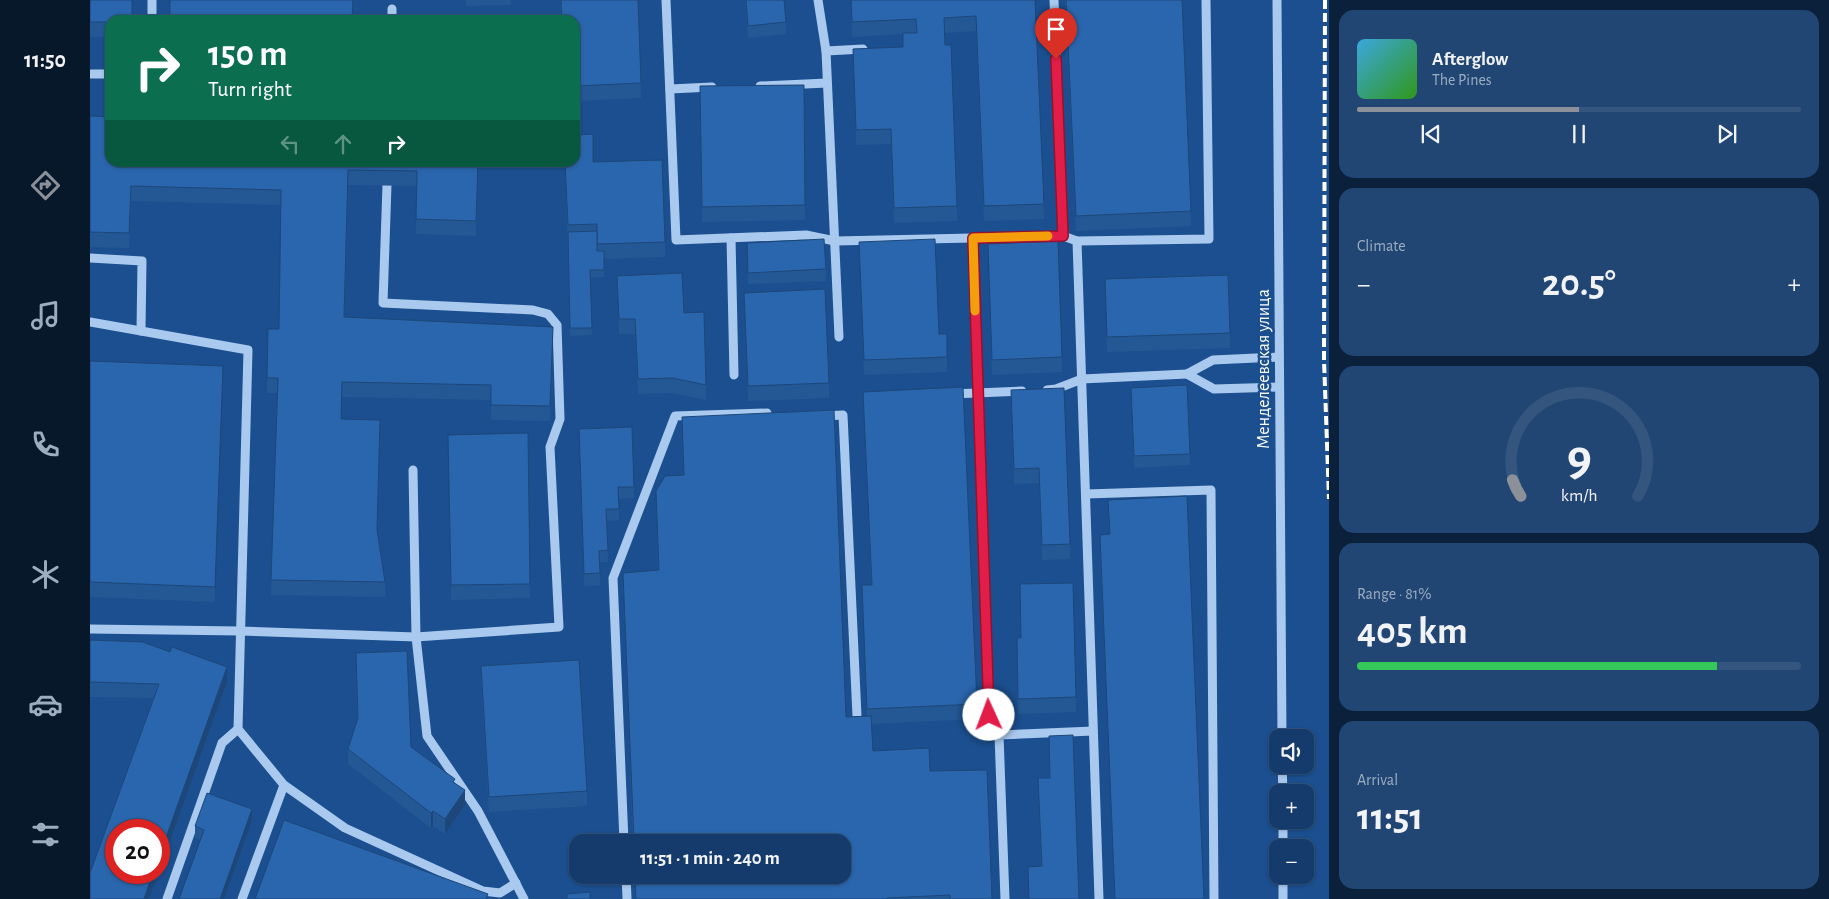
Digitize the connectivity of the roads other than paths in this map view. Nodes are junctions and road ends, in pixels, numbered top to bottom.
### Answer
1 (152, 0) edge
2 (666, 0) edge
3 (818, 0) edge
4 (1054, 0) edge
5 (1206, 0) edge
6 (1277, 0) edge
7 (392, 8) dead end
8 (152, 15) edge
9 (392, 15) edge
10 (870, 49) edge
11 (826, 51) junction
12 (90, 74) edge
13 (105, 74) edge
14 (827, 83) junction
15 (749, 86) edge
16 (719, 87) edge
17 (670, 89) junction
18 (387, 185) edge
19 (1063, 236) junction
20 (731, 238) junction
21 (973, 238) junction
22 (1078, 241) junction
23 (835, 242) junction
24 (90, 258) edge
25 (90, 322) edge
26 (141, 331) junction
27 (839, 337) dead end
28 (1279, 357) junction
29 (1187, 374) junction
30 (734, 375) dead end
31 (1082, 379) junction
32 (1279, 387) junction
33 (978, 393) junction
34 (941, 395) edge
35 (781, 413) edge
36 (817, 416) edge
37 (413, 470) dead end
38 (1086, 494) junction
39 (90, 629) edge
40 (240, 631) junction
41 (416, 637) junction
42 (857, 716) edge
43 (238, 729) junction
44 (1282, 729) edge
45 (1093, 731) junction
46 (999, 735) junction
47 (284, 785) junction
48 (624, 834) edge
49 (516, 883) junction
50 (626, 884) edge
51 (1283, 884) edge
52 (167, 899) edge
53 (242, 899) edge
54 (524, 899) edge
55 (627, 899) edge
56 (1005, 899) edge
57 (1099, 899) edge
58 (1214, 899) edge
59 (1283, 899) edge

1 - 8 street
2 - 17 street
3 - 11 street
4 - 19 street
5 - 22 street
6 - 28 street, Менделеевская улица
7 - 9 street
10 - 11 street
11 - 14 street
12 - 13 street
14 - 15 street
14 - 23 street
16 - 17 street
17 - 20 street
18 - 41 street
19 - 21 street
19 - 22 street
20 - 23 street
20 - 30 street
21 - 23 street
21 - 33 street
22 - 31 street
23 - 27 street
24 - 26 street
25 - 26 street
26 - 40 street
28 - 29 street
28 - 32 street, Менделеевская улица
29 - 31 street
29 - 32 street
31 - 33 street
31 - 38 street
32 - 44 street, Менделеевская улица
33 - 34 street
33 - 46 street
35 - 48 street
36 - 42 street
37 - 41 street
38 - 45 street
38 - 58 street
39 - 40 street
40 - 41 street
40 - 43 street
41 - 49 street
43 - 47 street
43 - 52 street
45 - 46 street
45 - 57 street
46 - 56 street
47 - 49 street
47 - 53 street
49 - 54 street
50 - 55 street
51 - 59 street

